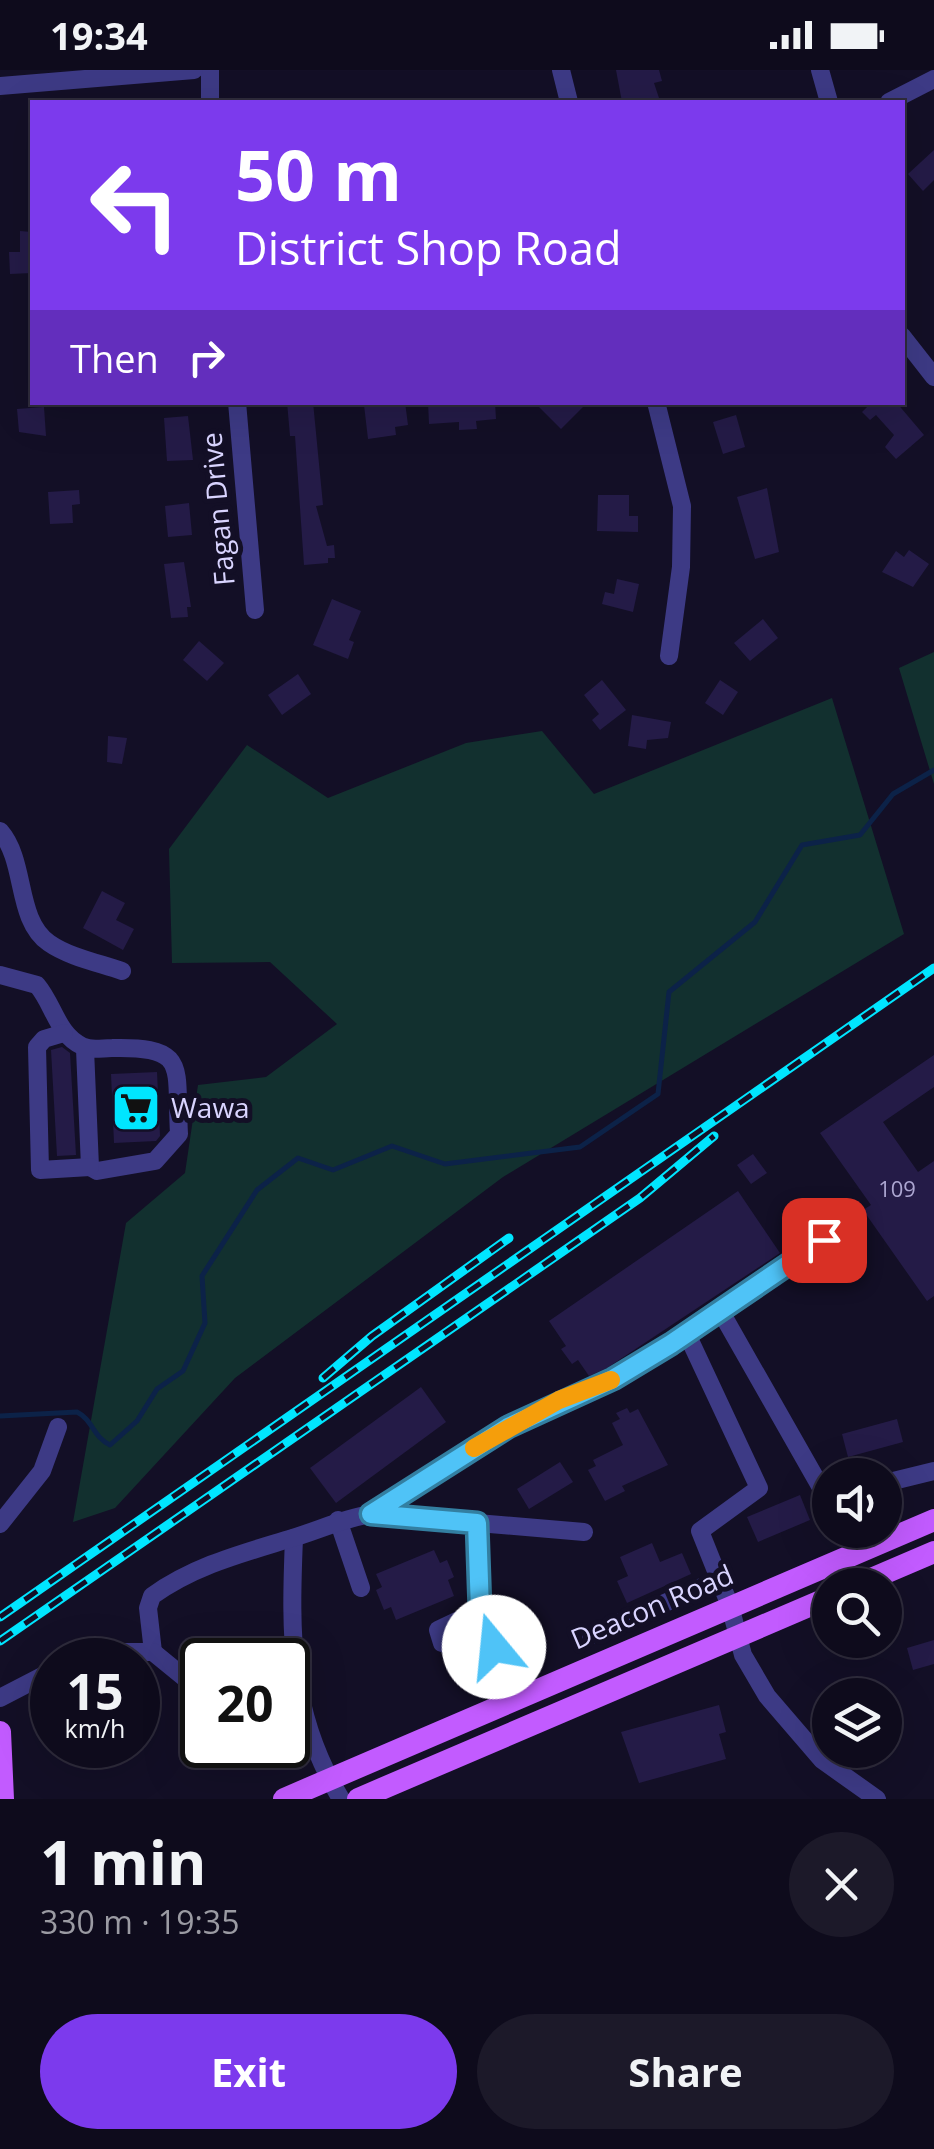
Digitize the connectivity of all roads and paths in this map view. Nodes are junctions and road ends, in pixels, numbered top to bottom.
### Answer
1 (194, 70) edge
2 (210, 70) edge
3 (560, 70) edge
4 (820, 70) edge
5 (934, 78) edge
6 (0, 86) edge
7 (210, 100) edge
8 (569, 100) edge
9 (828, 100) edge
10 (893, 100) edge
11 (905, 340) edge
12 (934, 376) edge
13 (236, 405) edge
14 (657, 405) edge
15 (256, 610) dead end
16 (668, 656) dead end
17 (0, 831) edge
18 (122, 972) dead end
19 (0, 975) edge
20 (64, 1033) junction
21 (84, 1049) junction
22 (90, 1167) junction
23 (824, 1240) dead end
24 (721, 1312) junction
25 (687, 1334) junction
26 (58, 1426) dead end
27 (934, 1471) edge
28 (812, 1472) edge
29 (902, 1479) edge
30 (371, 1514) junction
31 (338, 1520) junction
32 (934, 1520) edge
33 (477, 1523) junction
34 (0, 1524) edge
35 (584, 1532) dead end
36 (294, 1538) junction
37 (934, 1552) edge
38 (897, 1568) edge
39 (720, 1579) junction
40 (361, 1588) dead end
41 (812, 1604) edge
42 (730, 1606) junction
43 (480, 1610) dead end
44 (591, 1635) dead end
45 (736, 1637) junction
46 (151, 1638) edge
47 (160, 1658) edge
48 (180, 1674) edge
49 (30, 1682) edge
50 (0, 1698) edge
51 (0, 1732) edge
52 (1, 1754) edge
53 (336, 1790) edge
54 (3, 1799) edge
55 (284, 1799) edge
56 (358, 1799) edge
57 (877, 1799) edge

1 - 6 street
2 - 7 street
3 - 8 street
4 - 9 street
5 - 10 street
11 - 12 street
13 - 15 street, Fagan Drive
14 - 16 street
17 - 18 street
19 - 20 street
20 - 21 street
20 - 22 street
21 - 22 street
21 - 22 street
23 - 24 street
24 - 25 street
24 - 28 street
25 - 30 street
25 - 39 street
26 - 34 street
27 - 29 street
30 - 31 street
30 - 33 street
31 - 36 street
31 - 40 street
32 - 42 main road, Deacon Road
33 - 35 street
33 - 43 street
36 - 46 street
36 - 53 street
37 - 38 main road
39 - 42 street
39 - 44 street
41 - 45 main road
42 - 45 street
42 - 53 main road, Deacon Road
45 - 56 main road
45 - 57 street
47 - 48 street
49 - 50 street
51 - 52 main road
52 - 54 main road
53 - 55 main road, Deacon Road

